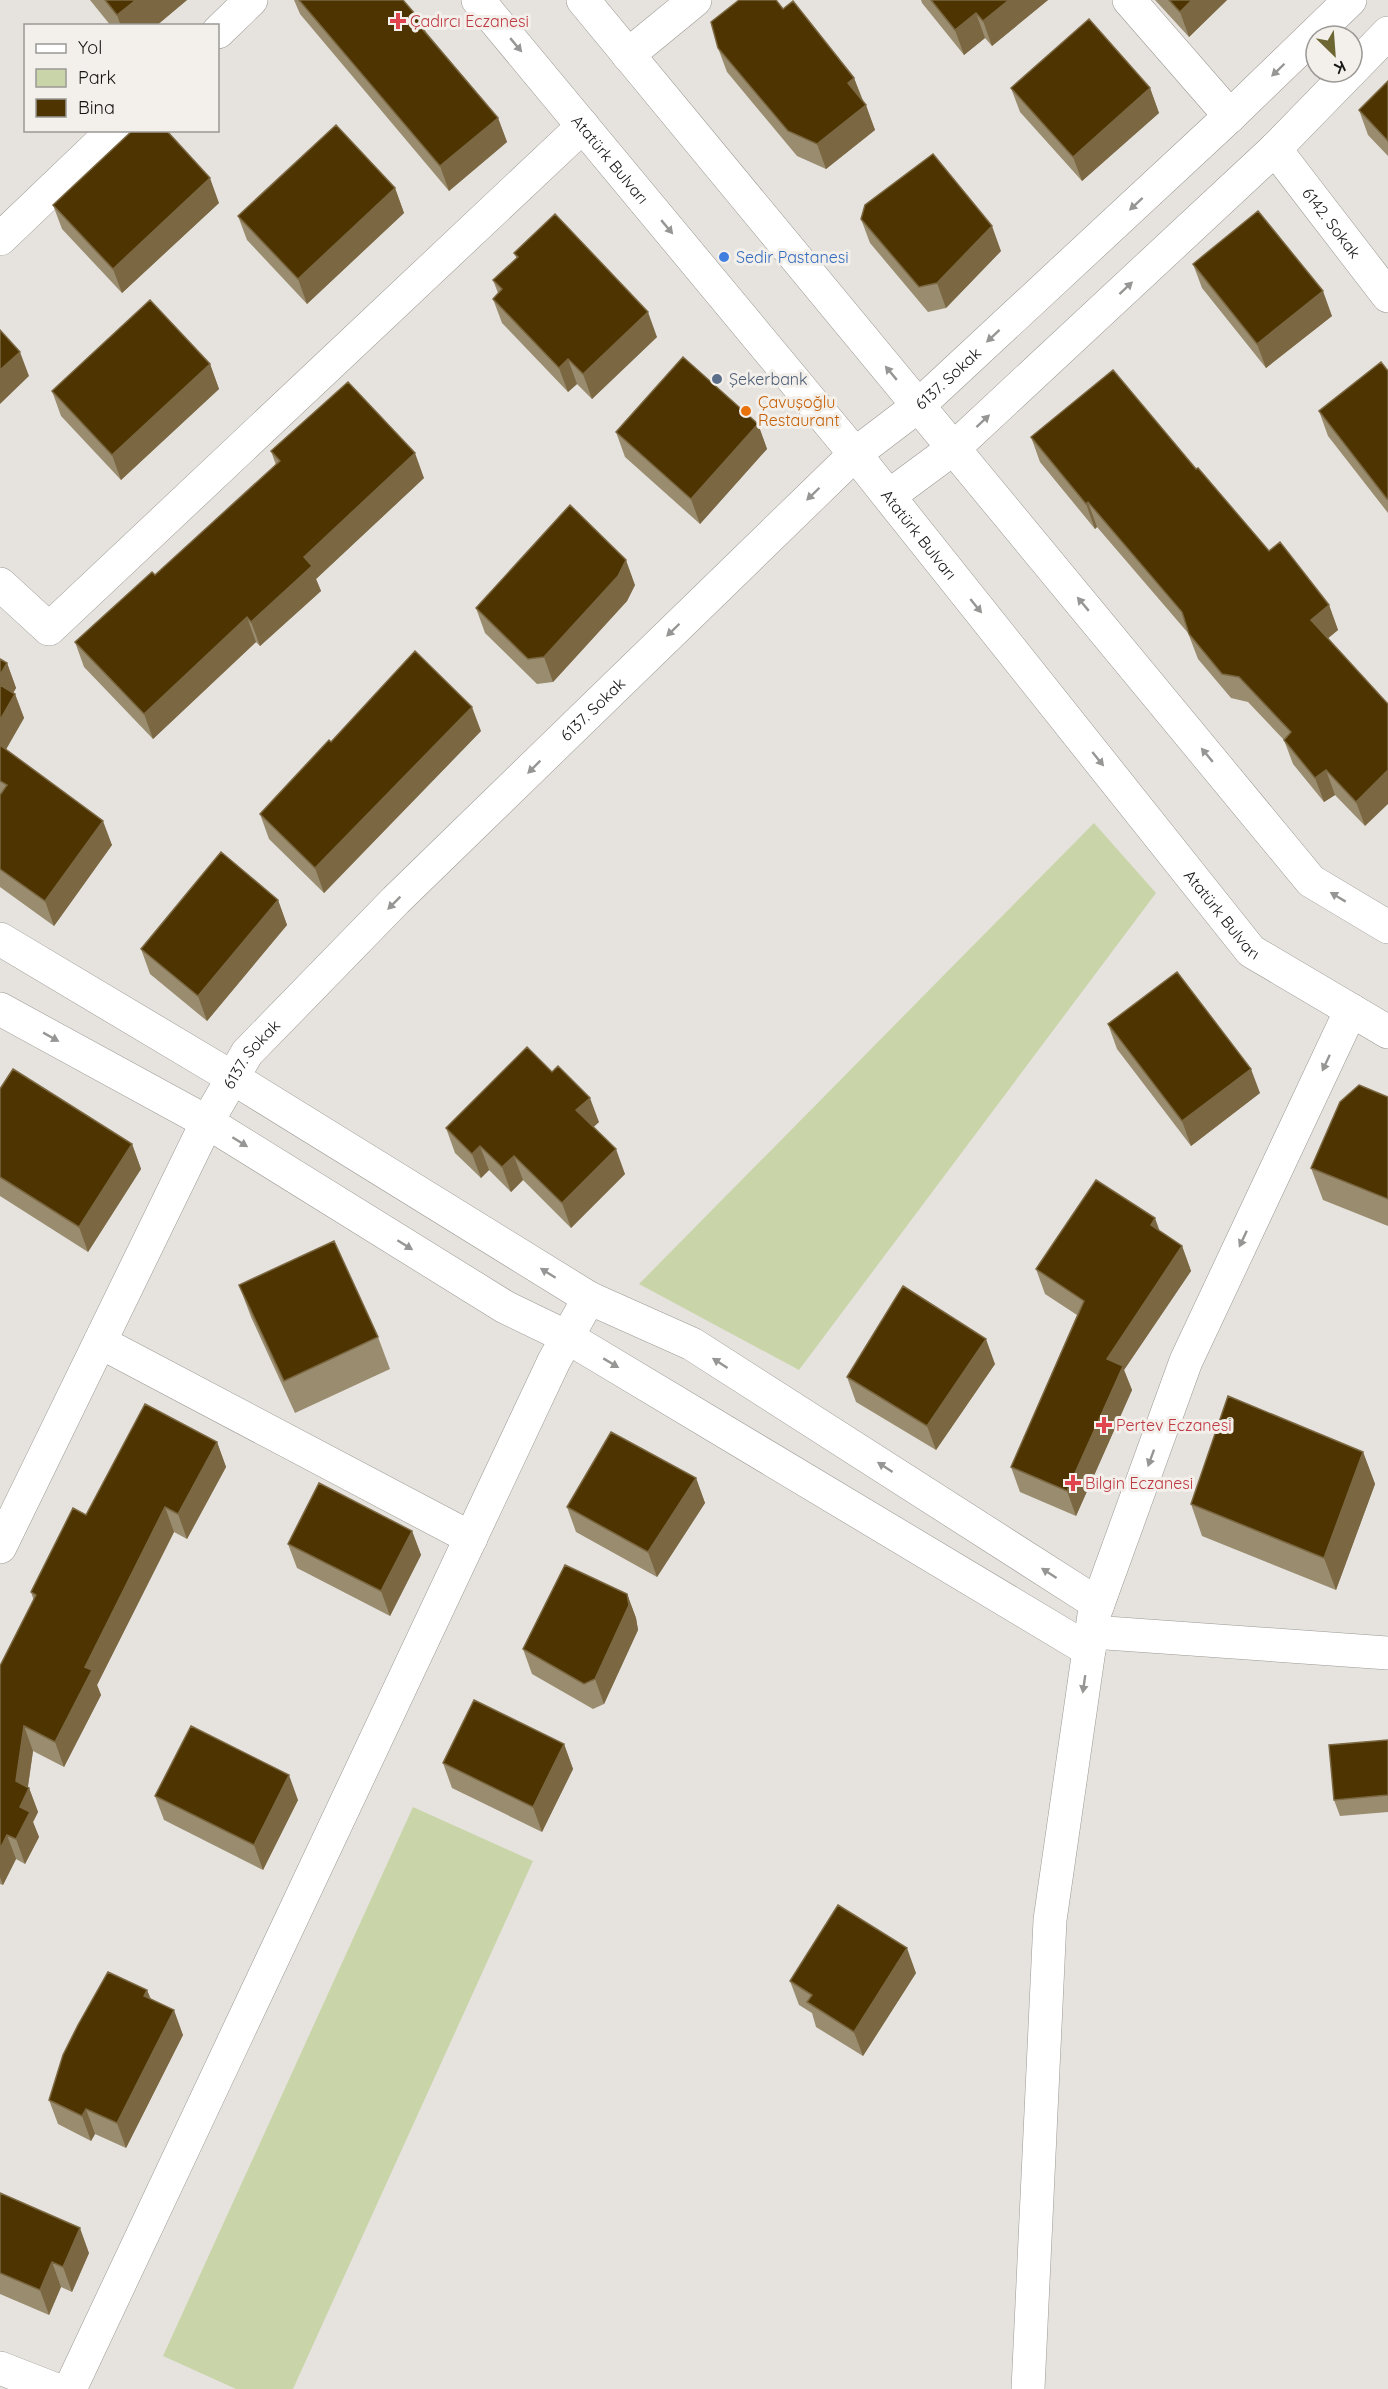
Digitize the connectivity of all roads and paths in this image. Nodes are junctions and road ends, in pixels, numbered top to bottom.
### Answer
1 (251, 0) edge
2 (478, 0) edge
3 (583, 0) edge
4 (695, 0) edge
5 (1129, 0) edge
6 (1350, 0) edge
7 (219, 31) edge
8 (1388, 33) edge
9 (628, 55) junction
10 (1364, 58) edge
11 (1338, 84) edge
12 (1230, 116) junction
13 (583, 126) junction
14 (112, 132) edge
15 (1275, 149) junction
16 (0, 239) edge
17 (1388, 296) edge
18 (918, 406) junction
19 (954, 448) junction
20 (855, 454) junction
21 (889, 496) junction
22 (0, 584) edge
23 (1388, 927) edge
24 (0, 939) edge
25 (0, 1009) edge
26 (1351, 1010) junction
27 (1388, 1032) edge
28 (233, 1078) junction
29 (207, 1122) junction
30 (588, 1298) junction
31 (567, 1336) junction
32 (100, 1342) junction
33 (471, 1538) junction
34 (0, 1547) edge
35 (1093, 1629) junction
36 (1388, 1653) edge
37 (0, 2368) edge
38 (54, 2389) edge
39 (70, 2389) edge
40 (1028, 2389) edge

1 - 7 street
2 -> 13 street, Atatürk Bulvarı
3 - 9 street
4 - 9 street
5 - 12 street
6 -> 12 street, 6137. Sokak
8 - 10 street
18 -> 9 street
11 - 15 street
12 -> 18 street, 6137. Sokak
13 -> 20 street, Atatürk Bulvarı
13 - 22 street
14 - 16 street
15 - 17 street, 6142. Sokak
19 -> 15 street
18 - 19 street
18 - 20 street, 6137. Sokak
19 - 21 street
23 -> 19 street
20 - 21 street, Atatürk Bulvarı
20 -> 28 street, 6137. Sokak
21 -> 26 street, Atatürk Bulvarı
24 - 28 street
25 -> 29 street
26 - 27 street, Atatürk Bulvarı
26 -> 35 street
28 - 29 street, 6137. Sokak
30 -> 28 street
29 -> 31 street
29 - 32 street, 6137. Sokak
30 - 31 street
35 -> 30 street
31 - 33 street
31 -> 35 street
32 - 33 street
32 - 34 street, 6137. Sokak
33 - 39 street
35 - 36 street
35 -> 40 street
37 - 38 street

